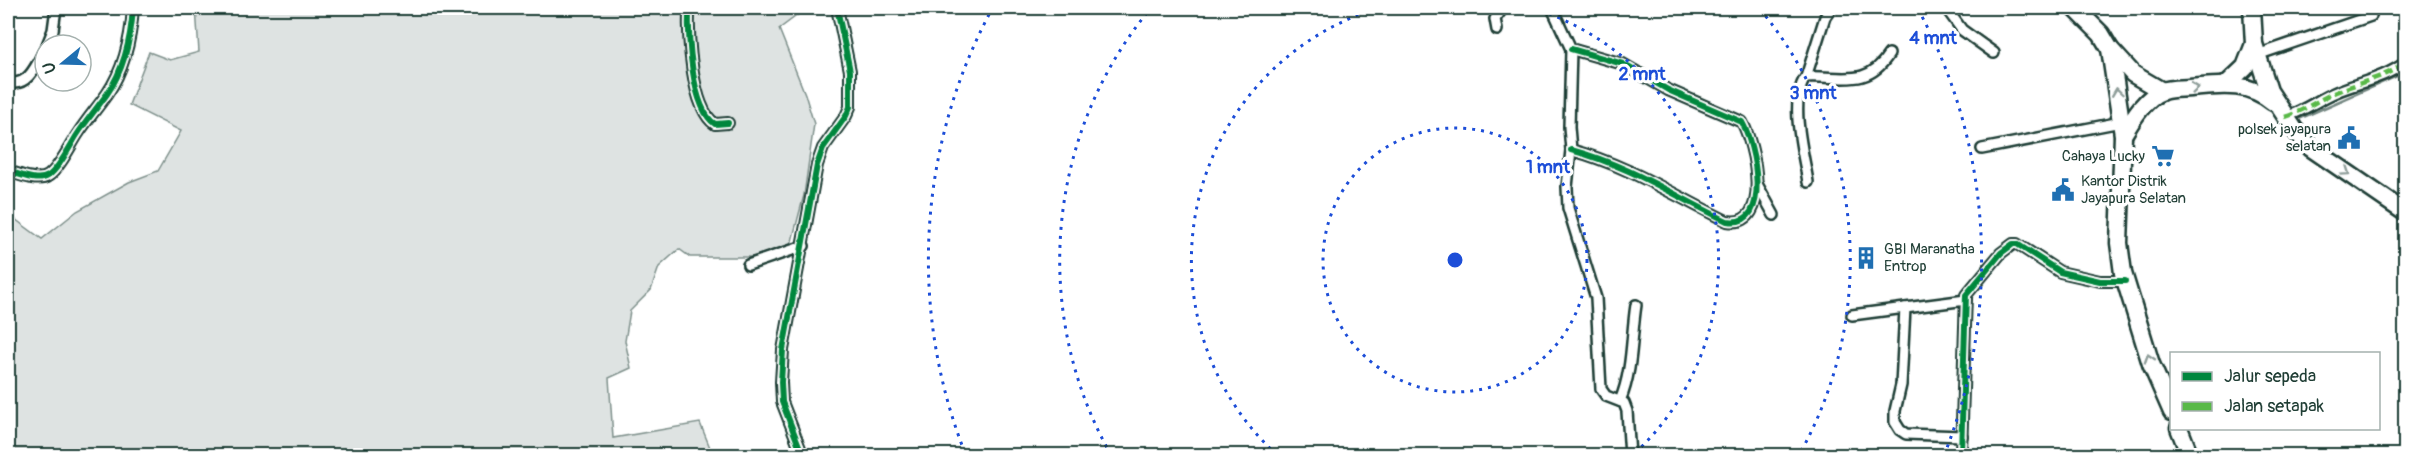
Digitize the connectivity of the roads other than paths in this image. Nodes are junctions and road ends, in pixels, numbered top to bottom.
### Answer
1 (56, 8) edge
2 (133, 8) edge
3 (689, 8) edge
4 (837, 8) edge
5 (1503, 8) edge
6 (1552, 8) edge
7 (1831, 8) edge
8 (1946, 8) edge
9 (2075, 8) edge
10 (2252, 8) edge
11 (2371, 16) dead end
12 (1497, 30) dead end
13 (52, 33) edge
14 (1571, 49) junction
15 (2110, 49) junction
16 (2256, 49) junction
17 (1994, 53) dead end
18 (1889, 54) dead end
19 (2406, 62) edge
20 (33, 69) edge
21 (1806, 77) junction
22 (8, 82) edge
23 (2227, 84) junction
24 (2162, 91) junction
25 (2281, 111) junction
26 (728, 123) dead end
27 (2122, 129) junction
28 (1982, 149) dead end
29 (1571, 150) junction
30 (8, 171) edge
31 (1808, 182) dead end
32 (1757, 183) junction
33 (2406, 213) edge
34 (1774, 215) dead end
35 (804, 246) junction
36 (748, 265) dead end
37 (2125, 281) junction
38 (1966, 300) junction
39 (1636, 305) dead end
40 (1905, 308) junction
41 (1852, 315) dead end
42 (1620, 400) junction
43 (2170, 407) edge
44 (2179, 430) edge
45 (1962, 436) junction
46 (1961, 453) dead end
47 (803, 456) edge
48 (1630, 456) edge
49 (2190, 456) edge

1 - 13 street
2 - 30 street
3 - 26 street
4 - 35 street
5 - 12 street
6 - 14 street
7 - 21 street
8 - 17 street
9 - 15 highway
10 - 16 highway
11 - 16 street
14 - 29 street
14 - 32 street
15 - 24 highway
27 -> 15 highway
16 - 23 highway
16 - 25 highway
18 - 21 street
19 - 25 street
20 - 22 street
21 - 31 street
24 -> 23 highway
23 - 25 highway
24 - 27 highway
25 -> 33 highway
27 - 28 street
27 - 37 highway
29 - 32 street
29 - 42 street
32 - 34 street
35 - 36 street
35 - 47 street
37 - 38 street
43 -> 37 highway
38 - 40 street
38 - 45 street
39 - 42 street
40 - 41 street
40 - 45 street
42 - 48 street
44 - 49 highway
45 - 46 street

